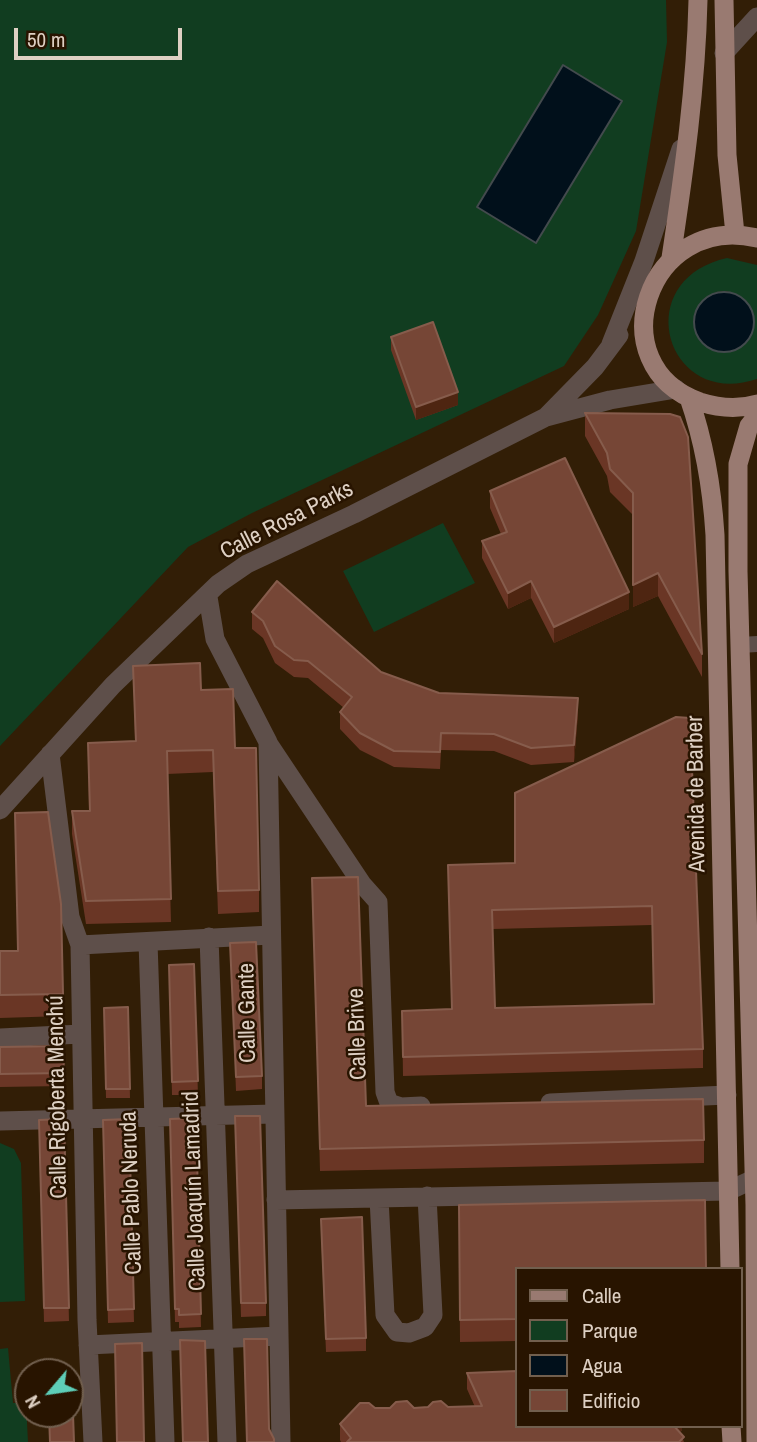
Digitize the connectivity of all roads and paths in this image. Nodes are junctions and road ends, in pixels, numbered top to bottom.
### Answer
1 (698, 0) edge
2 (724, 0) edge
3 (757, 17) edge
4 (724, 53) junction
5 (686, 135) junction
6 (736, 234) junction
7 (757, 238) edge
8 (670, 257) junction
9 (645, 305) junction
10 (611, 344) junction
11 (683, 393) junction
12 (757, 404) edge
13 (757, 416) edge
14 (546, 417) junction
15 (208, 597) junction
16 (749, 644) edge
17 (268, 742) junction
18 (50, 754) junction
19 (0, 810) edge
20 (271, 935) junction
21 (209, 937) junction
22 (148, 942) junction
23 (80, 945) junction
24 (81, 1034) junction
25 (0, 1038) edge
26 (727, 1096) junction
27 (525, 1103) edge
28 (436, 1106) edge
29 (274, 1114) junction
30 (217, 1116) junction
31 (153, 1117) junction
32 (83, 1119) junction
33 (0, 1121) edge
34 (754, 1179) junction
35 (728, 1191) junction
36 (427, 1196) junction
37 (379, 1198) junction
38 (276, 1200) junction
39 (730, 1267) edge
40 (279, 1336) junction
41 (225, 1337) junction
42 (163, 1341) junction
43 (88, 1345) junction
44 (756, 1345) edge
45 (93, 1442) edge
46 (165, 1442) edge
47 (227, 1442) edge
48 (281, 1442) edge
49 (756, 1442) edge

1 - 5 main road
2 - 4 main road
3 - 4 street
4 - 6 main road
5 - 8 main road
5 - 10 street
6 - 7 main road
6 - 8 main road
8 - 9 main road
9 - 10 street, Calle Rosa Parks
9 - 11 main road, Avenida de Barber
10 - 14 street, Calle Rosa Parks
11 - 12 main road
11 - 14 street, Calle Rosa Parks
11 - 26 main road, Avenida de Barber
13 - 16 main road, Avenida de Barber
14 - 15 street, Calle Rosa Parks
15 - 17 street, Calle Gante
15 - 18 street, Calle Rosa Parks
16 - 34 main road, Avenida de Barber
17 - 20 street, Calle Gante
17 - 28 street, Calle Brive
18 - 19 street, Calle Rosa Parks
18 - 23 street, Calle Rigoberta Menchú
20 - 21 street
20 - 29 street, Calle Gante
21 - 22 street
21 - 30 street, Calle Joaquín Lamadrid
22 - 23 street
22 - 31 street, Calle Pablo Neruda
23 - 24 street, Calle Rigoberta Menchú
24 - 25 street
24 - 32 street, Calle Rigoberta Menchú
26 - 27 street
26 - 35 main road, Avenida de Barber
29 - 30 street
29 - 38 street, Calle Gante
30 - 31 street
30 - 41 street, Calle Joaquín Lamadrid
31 - 32 street
31 - 42 street, Calle Pablo Neruda
32 - 33 street
32 - 43 street, Calle Rigoberta Menchú
34 - 35 street
34 - 44 main road, Avenida de Barber
35 - 36 street
35 - 39 main road, Avenida de Barber
36 - 37 street
36 - 37 street
37 - 38 street
38 - 40 street, Calle Gante
40 - 41 street
40 - 48 street, Calle Gante
41 - 42 street
41 - 47 street, Calle Joaquín Lamadrid
42 - 43 street
42 - 46 street, Calle Pablo Neruda
43 - 45 street, Calle Rigoberta Menchú
44 - 49 main road, Avenida de Barber

